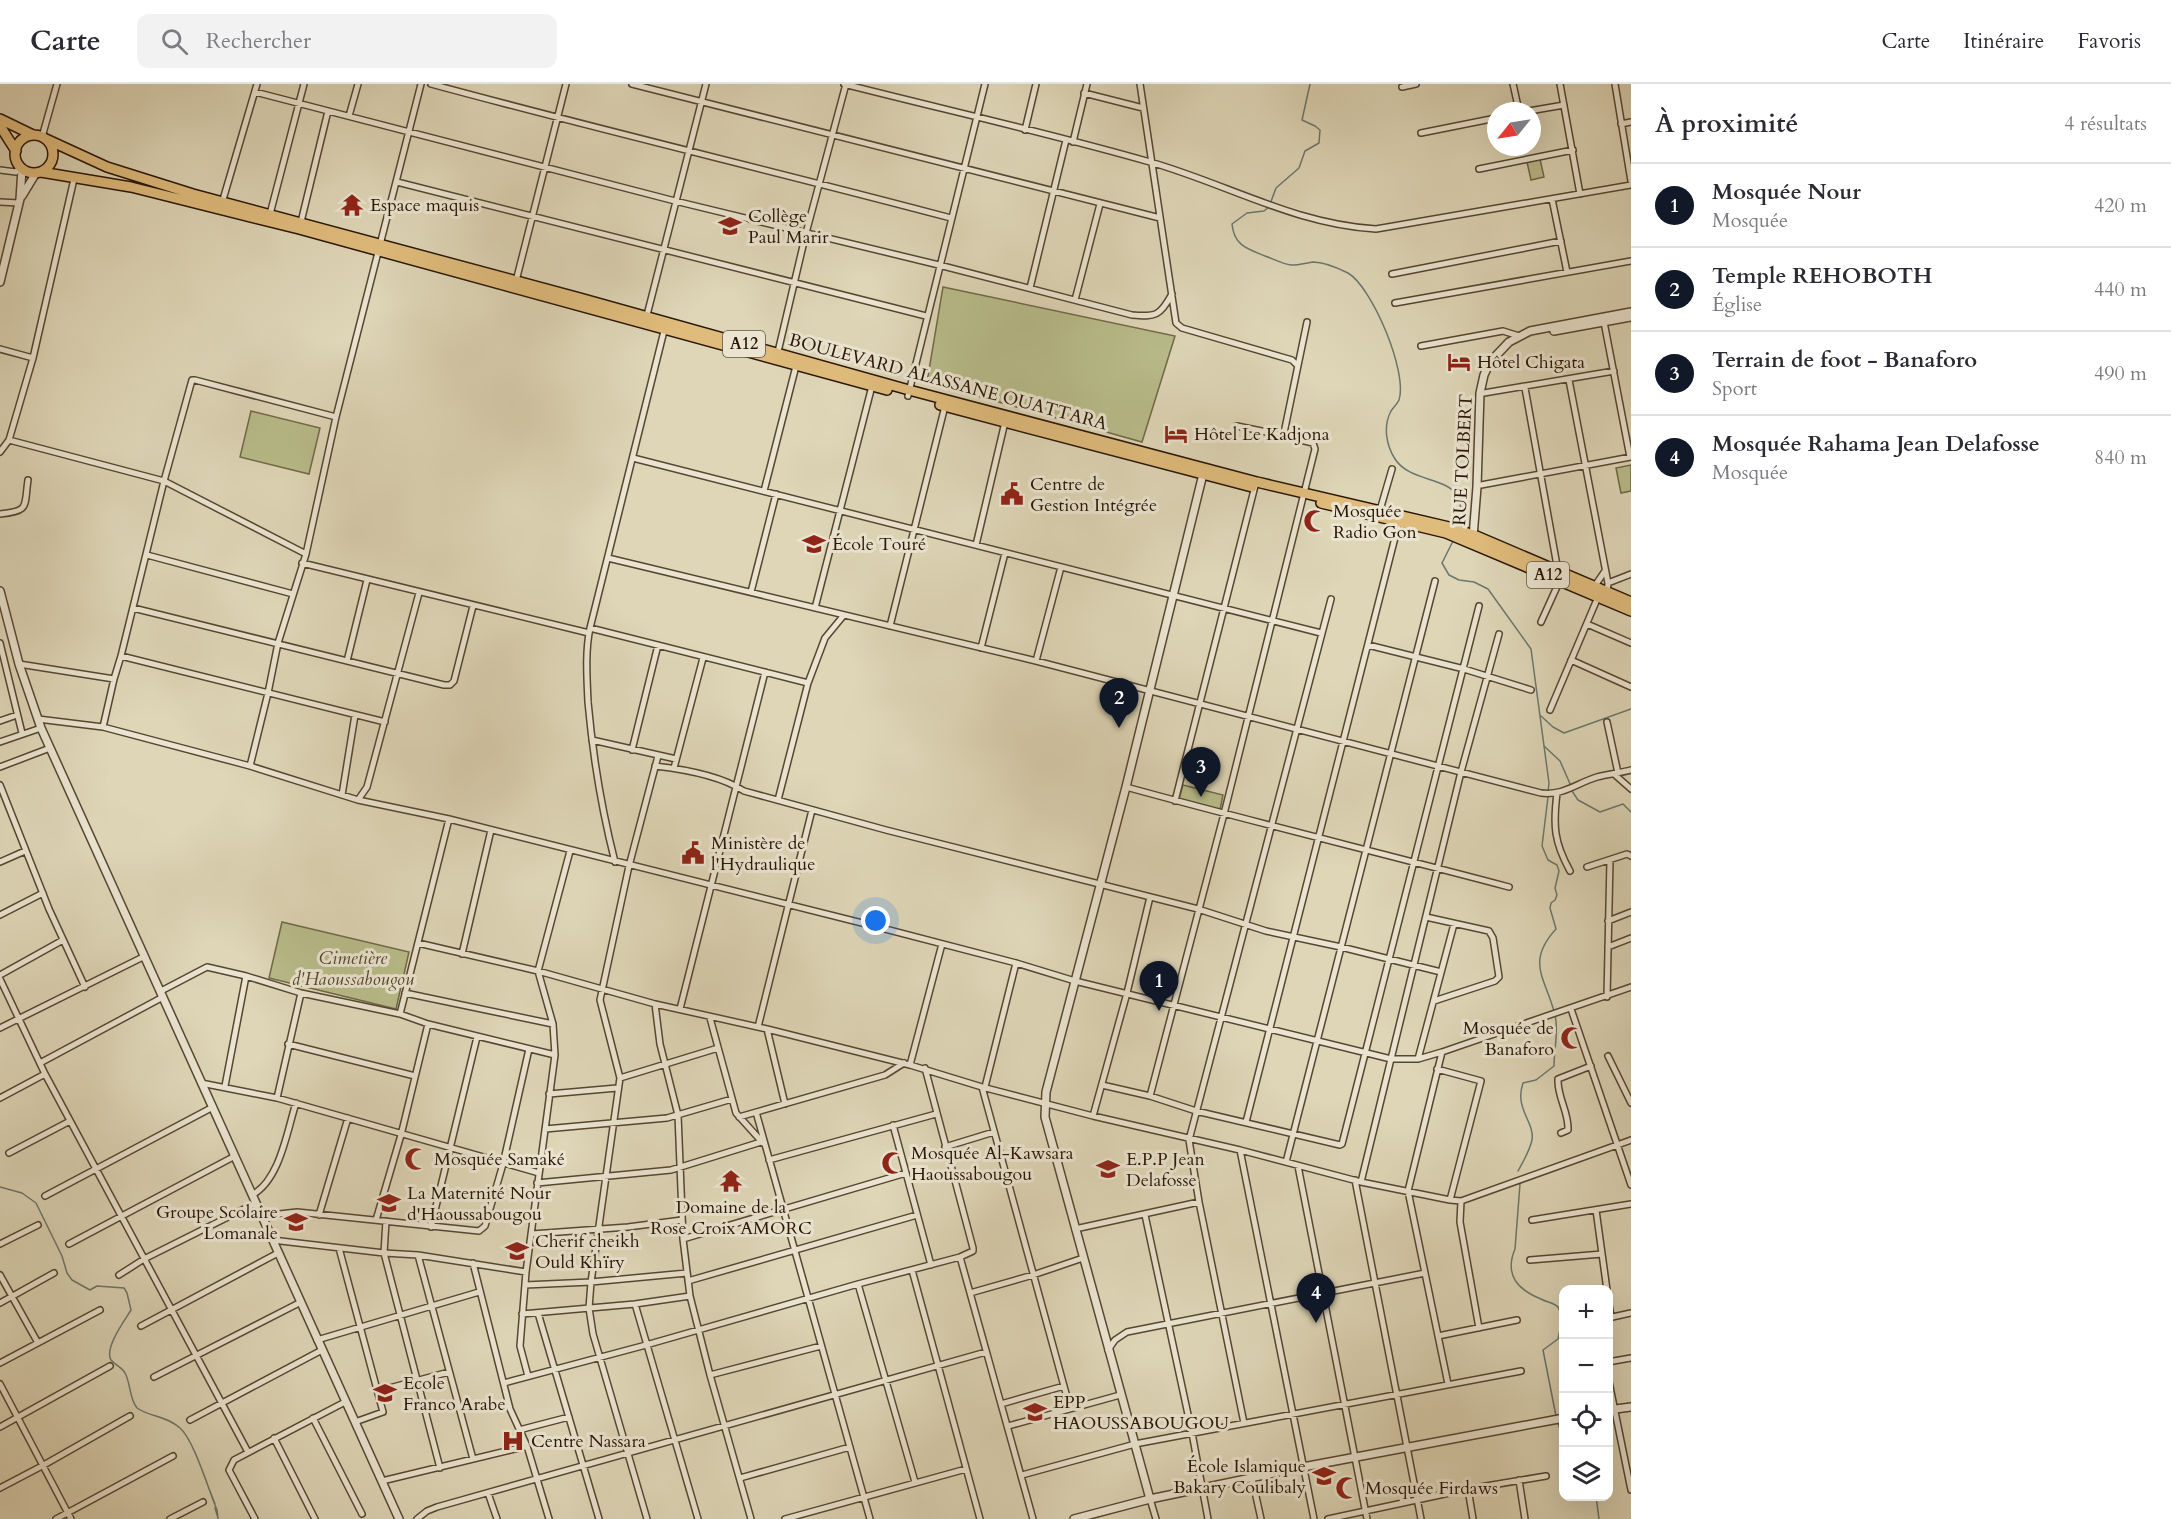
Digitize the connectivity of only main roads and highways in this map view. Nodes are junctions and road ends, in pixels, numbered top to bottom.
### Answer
1 (0, 119) edge
2 (0, 126) edge
3 (40, 137) junction
4 (16, 150) junction
5 (38, 172) junction
6 (221, 206) junction
7 (300, 225) junction
8 (777, 357) junction
9 (820, 368) junction
10 (908, 393) junction
11 (1006, 419) junction
12 (1304, 496) junction
13 (1400, 518) junction
14 (1601, 592) junction
15 (1631, 602) edge
16 (1631, 611) edge

1 - 3 main road, A12
2 - 4 main road
3 - 4 main road
3 - 5 main road
3 - 6 main road, BOULEVARD ALASSANE OUATTARA / A12
4 - 5 main road
5 - 6 main road, BOULEVARD ALASSANE OUATTARA / A12
6 - 7 main road, BOULEVARD ALASSANE OUATTARA / A12
6 - 7 main road, BOULEVARD ALASSANE OUATTARA / A12
7 - 8 main road, BOULEVARD ALASSANE OUATTARA / A12
8 - 9 main road, BOULEVARD ALASSANE OUATTARA / A12
8 - 9 main road, BOULEVARD ALASSANE OUATTARA / A12
9 - 10 main road, BOULEVARD ALASSANE OUATTARA / A12
9 - 10 main road, BOULEVARD ALASSANE OUATTARA / A12
10 - 11 main road, BOULEVARD ALASSANE OUATTARA / A12
10 - 11 main road, BOULEVARD ALASSANE OUATTARA / A12
11 - 12 main road, BOULEVARD ALASSANE OUATTARA / A12
12 - 13 main road, BOULEVARD ALASSANE OUATTARA / A12
12 - 13 main road, BOULEVARD ALASSANE OUATTARA / A12
13 - 14 main road, BOULEVARD ALASSANE OUATTARA / A12
14 - 15 main road, BOULEVARD ALASSANE OUATTARA / A12
14 - 16 main road, BOULEVARD ALASSANE OUATTARA / A12

